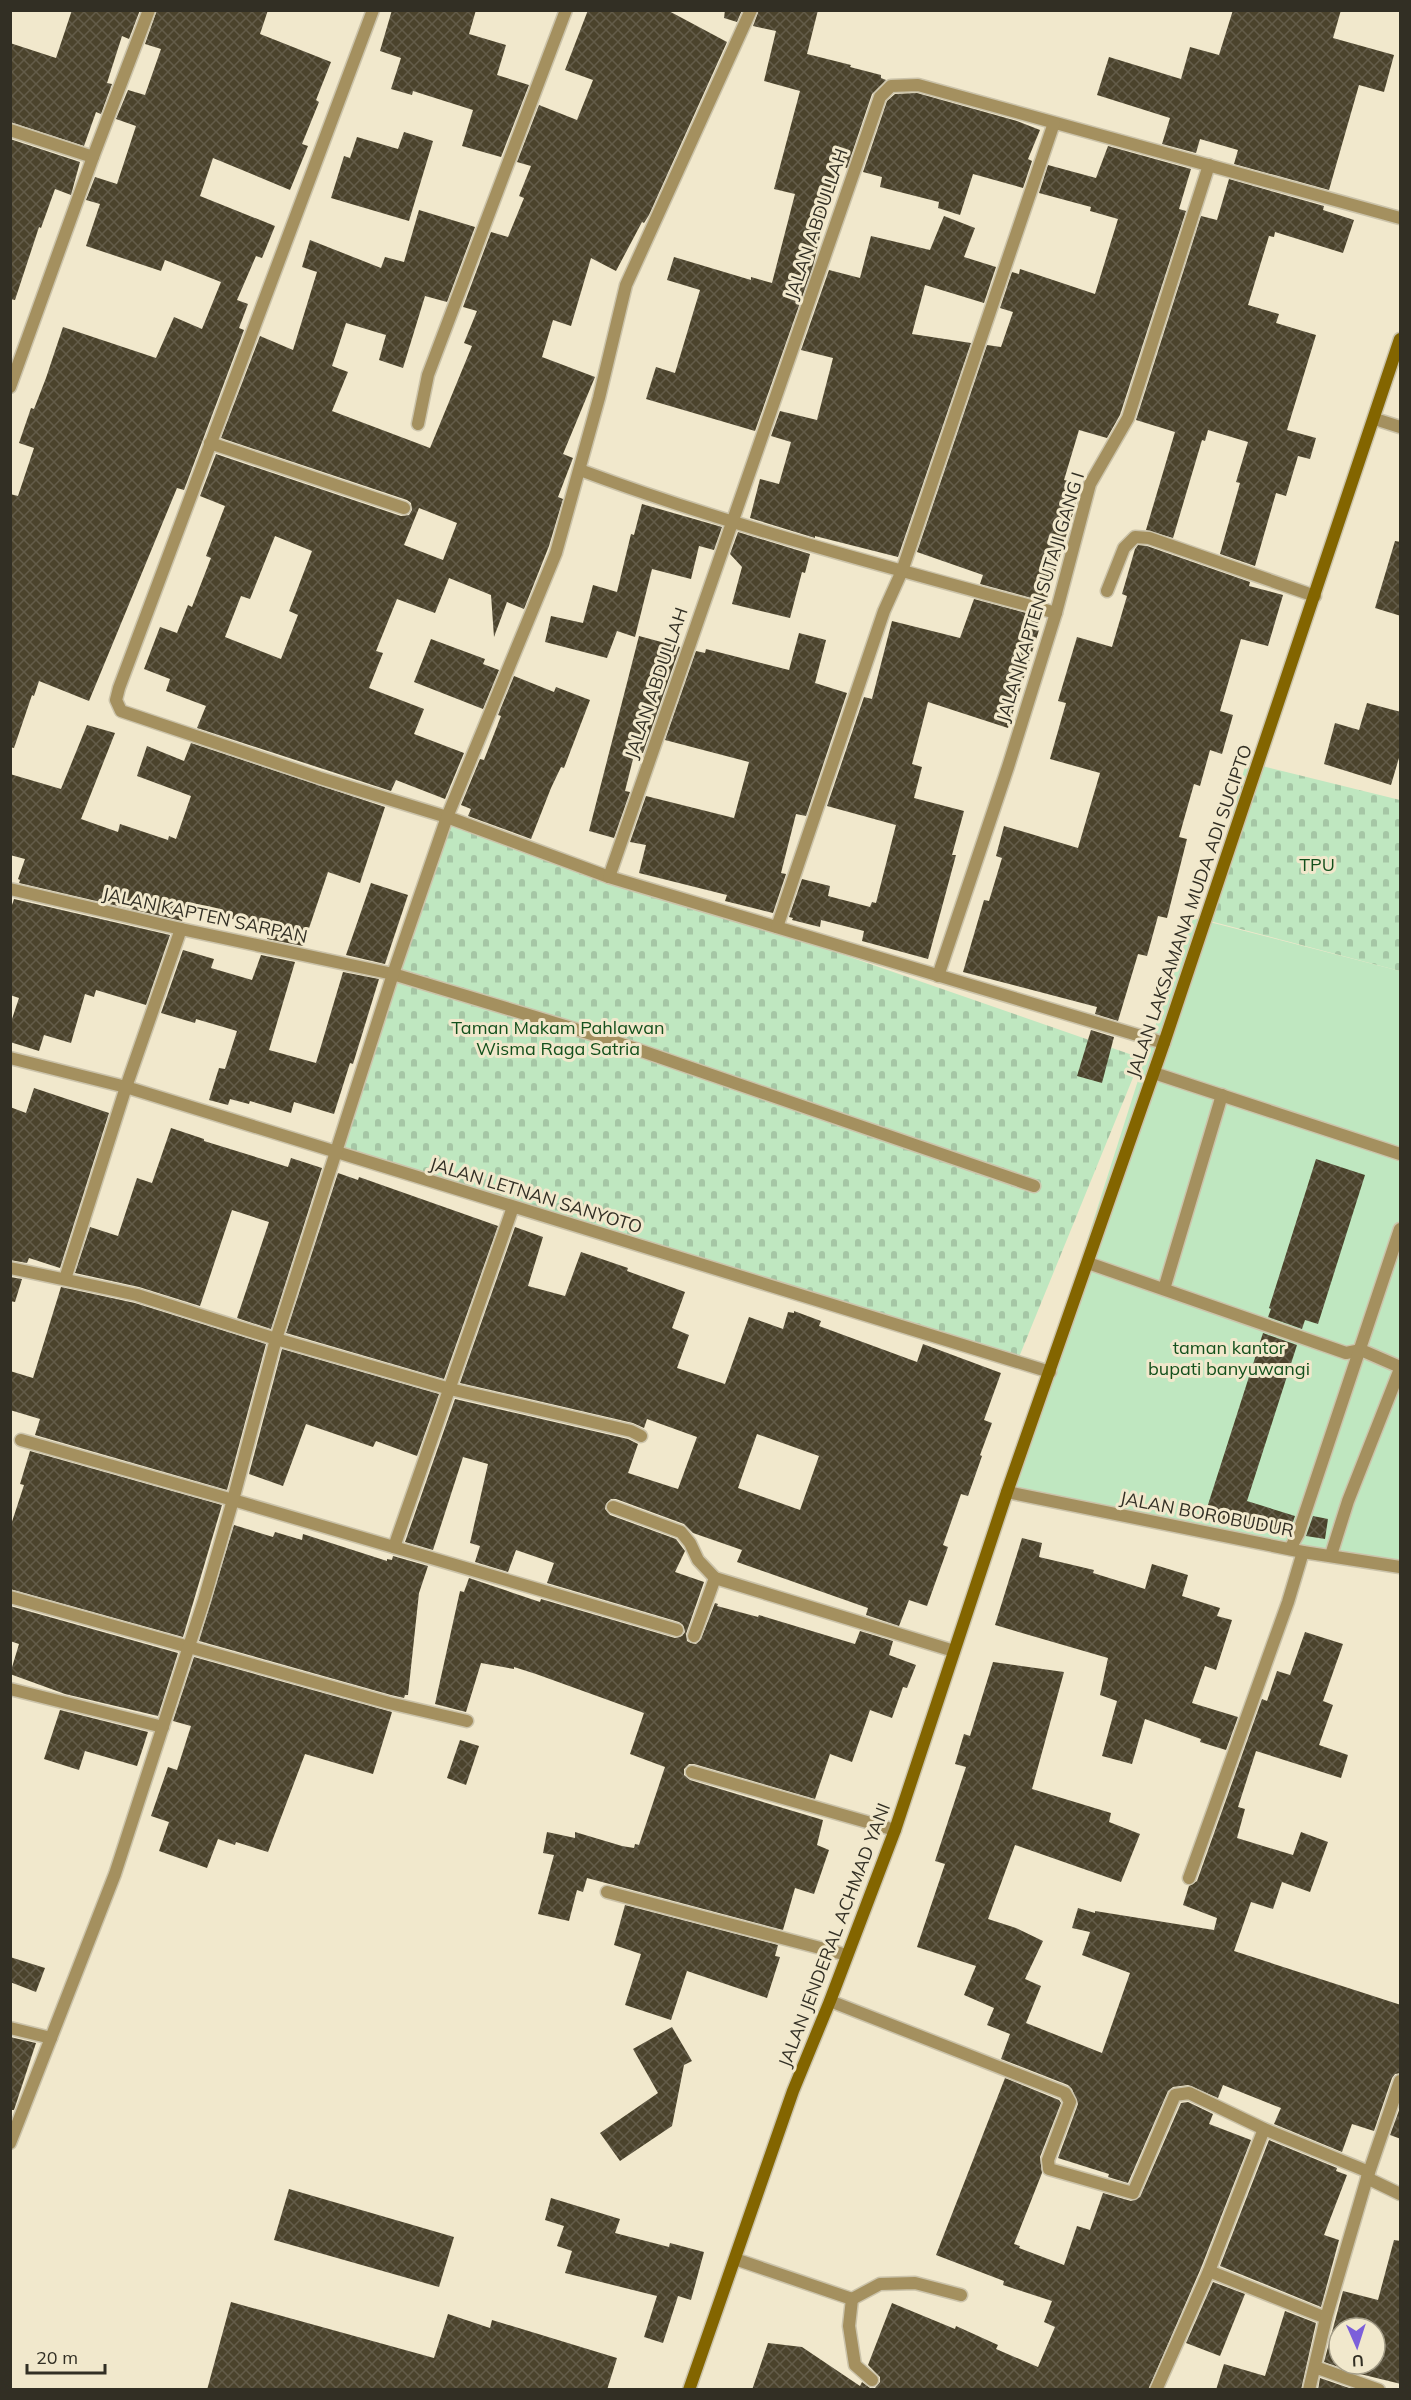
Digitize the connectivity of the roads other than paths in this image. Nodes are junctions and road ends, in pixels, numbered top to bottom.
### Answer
1 (150, 10) edge
2 (373, 10) edge
3 (566, 10) edge
4 (751, 10) edge
5 (1054, 123) junction
6 (10, 130) edge
7 (93, 157) junction
8 (1209, 165) junction
9 (1401, 218) edge
10 (1401, 339) edge
11 (10, 387) edge
12 (1375, 419) junction
13 (418, 424) dead end
14 (1401, 427) edge
15 (210, 443) junction
16 (580, 470) junction
17 (404, 508) dead end
18 (731, 522) junction
19 (902, 571) junction
20 (1107, 591) dead end
21 (1315, 596) junction
22 (1056, 613) junction
23 (447, 817) junction
24 (609, 877) junction
25 (10, 889) edge
26 (777, 927) junction
27 (181, 929) junction
28 (393, 974) junction
29 (938, 976) junction
30 (1164, 1043) junction
31 (10, 1058) edge
32 (1154, 1073) junction
33 (126, 1087) junction
34 (1222, 1095) junction
35 (334, 1152) junction
36 (1401, 1154) edge
37 (1034, 1186) dead end
38 (513, 1207) junction
39 (1401, 1229) edge
40 (1088, 1263) junction
41 (10, 1268) edge
42 (65, 1280) junction
43 (1164, 1288) junction
44 (276, 1338) junction
45 (1361, 1350) junction
46 (1401, 1368) edge
47 (1050, 1372) junction
48 (450, 1389) junction
49 (641, 1436) dead end
50 (21, 1440) dead end
51 (1006, 1492) junction
52 (233, 1500) junction
53 (613, 1507) dead end
54 (394, 1547) junction
55 (1290, 1549) junction
56 (1303, 1552) junction
57 (1331, 1555) junction
58 (1401, 1567) edge
59 (715, 1578) junction
60 (10, 1597) edge
61 (677, 1630) dead end
62 (694, 1636) dead end
63 (189, 1647) junction
64 (954, 1651) junction
65 (10, 1689) edge
66 (467, 1721) dead end
67 (163, 1727) junction
68 (692, 1772) dead end
69 (895, 1830) junction
70 (1189, 1878) dead end
71 (607, 1892) dead end
72 (847, 1955) junction
73 (830, 2001) junction
74 (10, 2028) edge
75 (51, 2038) junction
76 (1401, 2081) edge
77 (1264, 2129) junction
78 (10, 2143) edge
79 (1368, 2175) junction
80 (1401, 2194) edge
81 (735, 2259) junction
82 (1209, 2271) junction
83 (961, 2295) dead end
84 (852, 2299) junction
85 (1326, 2318) junction
86 (1315, 2367) junction
87 (872, 2380) dead end
88 (689, 2390) edge
89 (1156, 2390) edge
90 (1310, 2390) edge
91 (1379, 2390) edge

1 - 7 street
2 - 15 street
3 - 13 street
4 - 16 street
5 - 8 street, JALAN ABDULLAH
5 - 18 street, JALAN ABDULLAH
5 - 19 street
6 - 7 street
7 - 11 street
8 - 9 street, JALAN ABDULLAH
8 - 22 street, JALAN KAPTEN SUTAJI GANG I
10 - 12 main road, JALAN LAKSAMANA MUDA ADI SUCIPTO
12 - 14 street
12 - 21 main road, JALAN LAKSAMANA MUDA ADI SUCIPTO
15 - 17 street
15 - 23 street
16 - 18 street
16 - 23 street
18 - 19 street
18 - 24 street, JALAN ABDULLAH
19 - 22 street
19 - 26 street
20 - 21 street
21 - 30 main road, JALAN LAKSAMANA MUDA ADI SUCIPTO
22 - 29 street, JALAN KAPTEN SUTAJI GANG I
23 - 24 street
23 - 28 street
24 - 26 street
25 - 27 street, JALAN KAPTEN SARPAN
26 - 29 street
27 - 28 street, JALAN KAPTEN SARPAN
27 - 33 street
28 - 35 street
28 - 37 street, JALAN KAPTEN SARPAN
29 - 30 street
30 - 32 main road, JALAN LAKSAMANA MUDA ADI SUCIPTO
31 - 33 street, JALAN LETNAN SANYOTO
32 - 34 street
32 - 40 main road, JALAN LAKSAMANA MUDA ADI SUCIPTO
33 - 35 street, JALAN LETNAN SANYOTO
33 - 42 street
34 - 36 street
34 - 43 street
35 - 38 street, JALAN LETNAN SANYOTO
35 - 44 street
38 - 47 street, JALAN LETNAN SANYOTO
38 - 48 street
39 - 45 street
40 - 43 street
40 - 47 main road, JALAN LAKSAMANA MUDA ADI SUCIPTO
41 - 42 street
42 - 44 street
43 - 45 street
44 - 48 street
44 - 52 street
45 - 46 street
45 - 55 street
46 - 57 street
47 - 51 main road, JALAN LAKSAMANA MUDA ADI SUCIPTO
48 - 49 street
48 - 54 street
50 - 52 street
51 - 55 street, JALAN BOROBUDUR
51 - 64 main road, JALAN JENDERAL ACHMAD YANI
52 - 54 street
52 - 63 street
53 - 59 street
54 - 61 street
55 - 56 street, JALAN BOROBUDUR
56 - 57 street, JALAN BOROBUDUR
56 - 70 street
57 - 58 street, JALAN BOROBUDUR
59 - 62 street
59 - 64 street
60 - 63 street
63 - 66 street
63 - 67 street
64 - 69 main road, JALAN JENDERAL ACHMAD YANI
65 - 67 street
67 - 75 street
68 - 69 street
69 - 72 main road, JALAN JENDERAL ACHMAD YANI
71 - 72 street
72 - 73 main road, JALAN JENDERAL ACHMAD YANI
73 - 77 street
73 - 81 main road, JALAN JENDERAL ACHMAD YANI
74 - 75 street
75 - 78 street
76 - 79 street
77 - 79 street
77 - 82 street
79 - 80 street
79 - 85 street
81 - 84 street
81 - 88 main road, JALAN JENDERAL ACHMAD YANI
82 - 85 street
82 - 89 street
83 - 84 street
84 - 87 street
85 - 86 street
86 - 90 street
86 - 91 street

